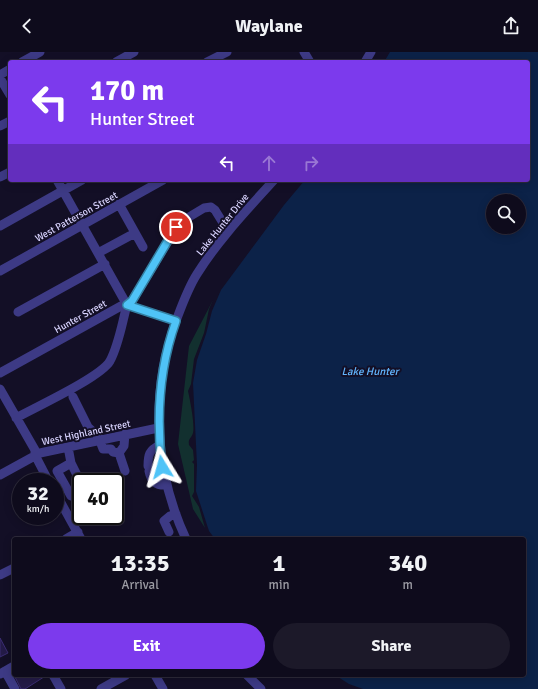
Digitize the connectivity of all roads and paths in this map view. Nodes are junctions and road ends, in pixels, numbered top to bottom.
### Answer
1 (40, 52) edge
2 (134, 52) edge
3 (227, 52) edge
4 (212, 59) edge
5 (26, 60) edge
6 (120, 60) edge
7 (0, 76) edge
8 (8, 91) edge
9 (58, 182) edge
10 (79, 182) edge
11 (159, 182) edge
12 (272, 182) edge
13 (63, 191) junction
14 (119, 204) junction
15 (82, 225) junction
16 (0, 226) edge
17 (228, 231) junction
18 (135, 233) junction
19 (143, 247) dead end
20 (98, 253) junction
21 (105, 264) junction
22 (0, 271) edge
23 (127, 305) junction
24 (18, 312) dead end
25 (176, 321) junction
26 (0, 373) edge
27 (0, 389) edge
28 (73, 397) dead end
29 (16, 418) junction
30 (158, 428) junction
31 (125, 434) junction
32 (100, 440) junction
33 (160, 445) junction
34 (68, 447) junction
35 (119, 453) junction
36 (35, 455) junction
37 (71, 463) junction
38 (125, 471) dead end
39 (44, 473) edge
40 (76, 473) edge
41 (0, 475) edge
42 (166, 485) junction
43 (72, 495) edge
44 (64, 508) edge
45 (176, 514) junction
46 (79, 536) edge
47 (171, 536) edge
48 (184, 537) edge
49 (12, 569) edge
50 (0, 575) edge
51 (12, 667) edge
52 (2, 672) edge
53 (54, 677) edge
54 (122, 677) edge
55 (156, 677) edge
56 (249, 677) edge
57 (15, 689) edge
58 (61, 689) edge
59 (101, 689) edge
60 (163, 689) edge
61 (261, 689) edge

1 - 5 street
2 - 6 street
3 - 4 street
7 - 8 street
9 - 13 street
10 - 13 street
11 - 14 street, West Patterson Street
12 - 17 street, Lake Hunter Drive
13 - 15 street
13 - 16 street
14 - 15 street, West Patterson Street
14 - 18 street
15 - 20 street
15 - 22 street, West Patterson Street
17 - 23 street
17 - 25 street, Lake Hunter Drive
18 - 19 street
18 - 20 street
20 - 21 street
21 - 23 street
21 - 24 street
23 - 25 street
23 - 26 street, Hunter Street
23 - 29 street
25 - 30 street, Lake Hunter Drive
27 - 29 street
28 - 32 street
29 - 36 street
30 - 31 street, West Highland Street
30 - 33 street, Lake Hunter Drive
31 - 32 street, West Highland Street
31 - 35 street
32 - 34 street, West Highland Street
32 - 35 street
33 - 42 street, Lake Hunter Drive
33 - 42 street
34 - 36 street, West Highland Street
34 - 37 street
35 - 38 street
36 - 39 street
36 - 41 street, West Highland Street
37 - 40 street
37 - 43 street
42 - 45 street, Lake Hunter Drive
44 - 46 street
45 - 47 street
45 - 48 street, Lake Hunter Drive
49 - 50 street
51 - 52 street
52 - 57 street
53 - 58 street
54 - 59 street
55 - 60 street
56 - 61 street

